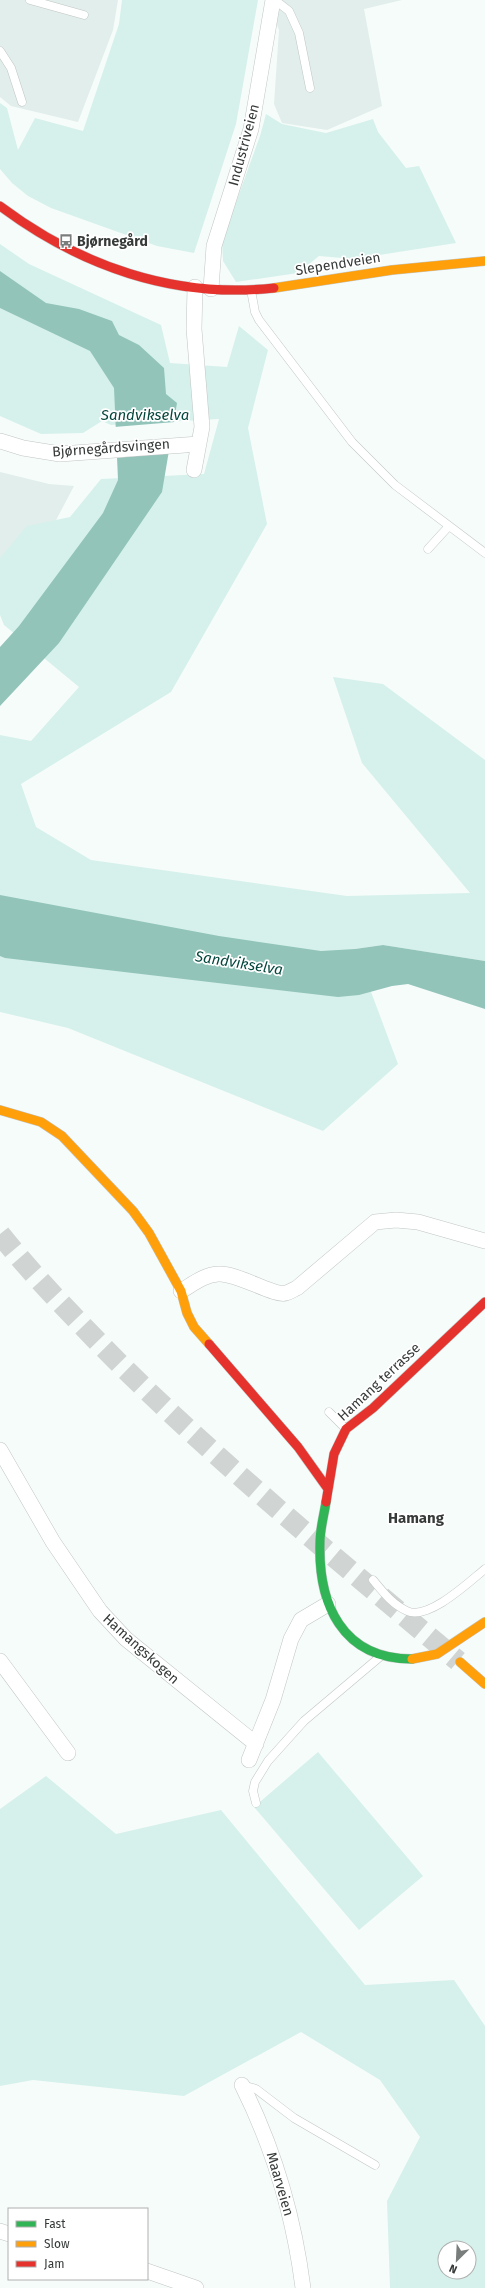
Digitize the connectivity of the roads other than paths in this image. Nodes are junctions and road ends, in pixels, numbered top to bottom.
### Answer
1 (30, 0) edge
2 (274, 0) edge
3 (84, 15) dead end
4 (0, 51) edge
5 (310, 88) dead end
6 (22, 102) dead end
7 (0, 206) edge
8 (485, 261) edge
9 (195, 287) junction
10 (211, 289) junction
11 (251, 289) junction
12 (0, 441) edge
13 (199, 444) junction
14 (194, 470) dead end
15 (449, 526) junction
16 (428, 549) dead end
17 (485, 553) edge
18 (0, 1110) edge
19 (485, 1242) edge
20 (182, 1291) junction
21 (485, 1302) edge
22 (329, 1412) dead end
23 (346, 1430) junction
24 (0, 1450) edge
25 (328, 1489) junction
26 (485, 1570) edge
27 (374, 1580) dead end
28 (328, 1604) junction
29 (485, 1622) edge
30 (382, 1655) junction
31 (0, 1661) edge
32 (460, 1662) tunnel mouth
33 (485, 1684) edge
34 (256, 1744) junction
35 (68, 1753) dead end
36 (249, 1760) dead end
37 (256, 1803) dead end
38 (242, 2085) joint
39 (375, 2165) dead end
40 (148, 2271) edge
41 (196, 2288) edge
42 (303, 2288) edge

1 - 3 lane
2 - 5 lane
2 - 10 street, Industriveien
4 - 6 lane
7 - 9 street
8 - 11 street, Slependveien
9 - 10 street, Slependveien
9 - 13 street
10 - 11 street, Slependveien
11 - 15 lane
12 - 13 street, Bjørnegårdsvingen
13 - 14 street
15 - 16 lane
15 - 17 lane
18 - 20 street
19 - 20 street
20 - 25 street
21 - 23 street, Hamang terrasse
22 - 23 lane
23 - 25 street, Hamang terrasse
24 - 34 street, Hamangskogen
25 - 28 street, Hamang terrasse
26 - 27 lane
28 - 30 street, Hamang terrasse
28 - 34 street
29 - 30 street, Hamang terrasse
30 - 37 lane
31 - 35 street
32 - 33 street
34 - 36 street
38 - 39 lane
38 - 42 street, Maarveien
40 - 41 street

